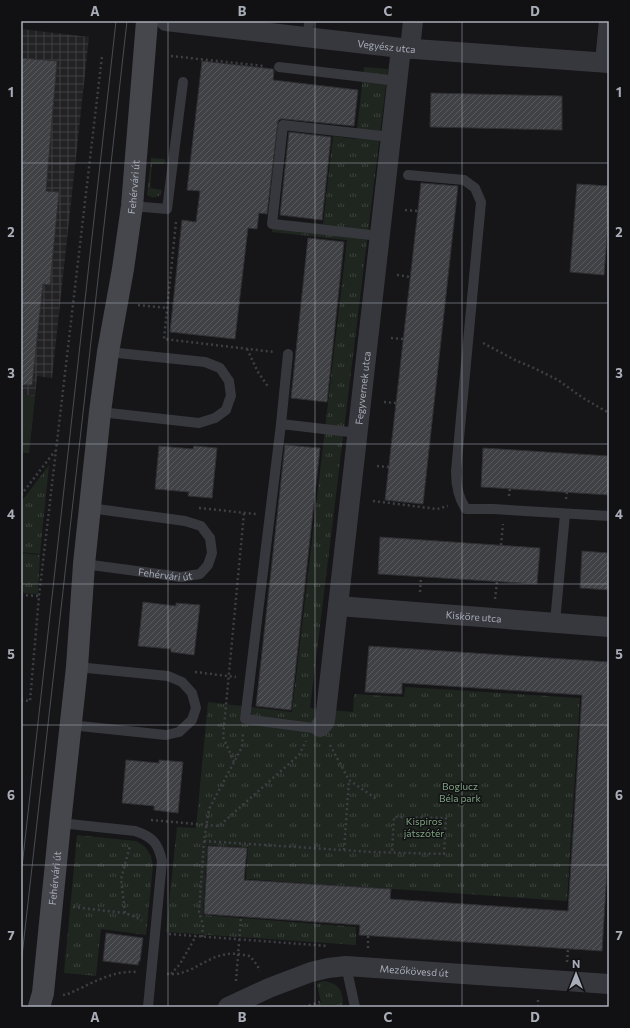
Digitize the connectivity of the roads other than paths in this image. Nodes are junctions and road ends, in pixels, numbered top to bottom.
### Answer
1 (147, 21) edge
2 (166, 21) edge
3 (413, 21) edge
4 (609, 21) edge
5 (308, 29) edge
6 (406, 49) junction
7 (607, 62) edge
8 (279, 67) road end
9 (398, 81) junction
10 (183, 82) dead end
11 (391, 136) junction
12 (408, 175) dead end
13 (132, 206) junction
14 (380, 236) junction
15 (108, 352) junction
16 (288, 354) road end
17 (100, 412) junction
18 (281, 424) junction
19 (358, 433) junction
20 (90, 508) junction
21 (566, 514) junction
22 (609, 516) edge
23 (84, 564) junction
24 (338, 606) junction
25 (555, 622) junction
26 (609, 626) edge
27 (77, 667) junction
28 (70, 725) junction
29 (316, 727) joint
30 (60, 823) junction
31 (346, 966) junction
32 (609, 984) edge
33 (231, 1005) edge
34 (39, 1007) edge
35 (148, 1007) edge
36 (355, 1007) edge

1 - 13 street, Fehérvári út
2 - 5 street, Vegyész utca
3 - 6 street, Fegyvernek utca
4 - 7 street
5 - 6 street, Vegyész utca
6 - 7 street, Vegyész utca
6 - 9 street, Fegyvernek utca
8 - 9 lane
9 - 11 street, Fegyvernek utca
10 - 13 lane
11 - 14 street, Fegyvernek utca
11 - 14 lane
12 - 21 lane
13 - 15 street, Fehérvári út
14 - 19 street, Fegyvernek utca
15 - 17 street, Fehérvári út
15 - 17 lane
16 - 18 lane
17 - 20 street, Fehérvári út
18 - 19 lane
18 - 29 lane
19 - 24 street, Fegyvernek utca
20 - 23 street, Fehérvári út
20 - 23 lane, Fehérvári út
21 - 22 lane
21 - 25 lane
23 - 27 street, Fehérvári út
24 - 25 street, Kisköre utca
24 - 29 street, Fegyvernek utca
25 - 26 street, Kisköre utca
27 - 28 street, Fehérvári út
27 - 28 lane
28 - 30 street, Fehérvári út
30 - 34 street, Fehérvári út
30 - 35 lane
31 - 32 street, Mezőkövesd út
31 - 33 street, Mezőkövesd út
31 - 36 lane

